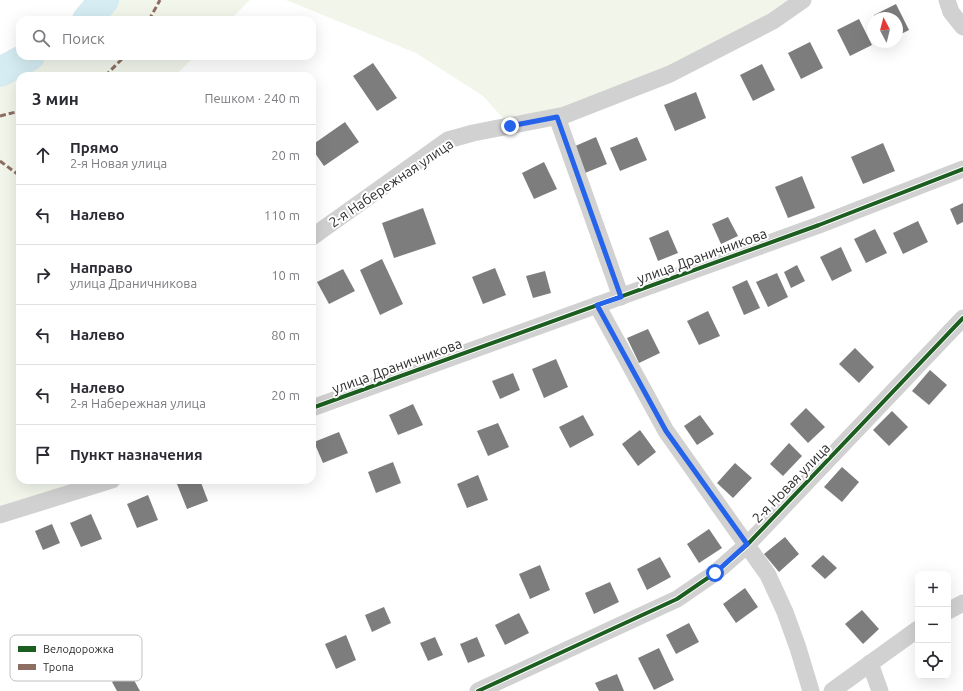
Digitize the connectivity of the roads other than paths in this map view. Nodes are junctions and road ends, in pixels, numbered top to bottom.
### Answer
1 (803, 0) edge
2 (947, 0) edge
3 (963, 26) edge
4 (557, 117) junction
5 (963, 169) edge
6 (316, 234) edge
7 (621, 297) junction
8 (597, 305) junction
9 (963, 318) edge
10 (316, 407) edge
11 (99, 484) edge
12 (0, 515) edge
13 (747, 544) junction
14 (963, 603) edge
15 (951, 609) edge
16 (915, 632) edge
17 (870, 663) junction
18 (478, 691) edge
19 (811, 691) edge
20 (832, 691) edge
21 (880, 691) edge

1 - 4 street, 2-я Набережная улица
2 - 3 street
4 - 6 street, 2-я Набережная улица
4 - 7 street
5 - 7 street, улица Драничникова
7 - 8 street, улица Драничникова
8 - 10 street, улица Драничникова
8 - 13 street
9 - 13 street, 2-я Новая улица
11 - 12 street
13 - 18 street, 2-я Новая улица
13 - 19 street
14 - 15 street
16 - 17 street
17 - 20 street
17 - 21 street

